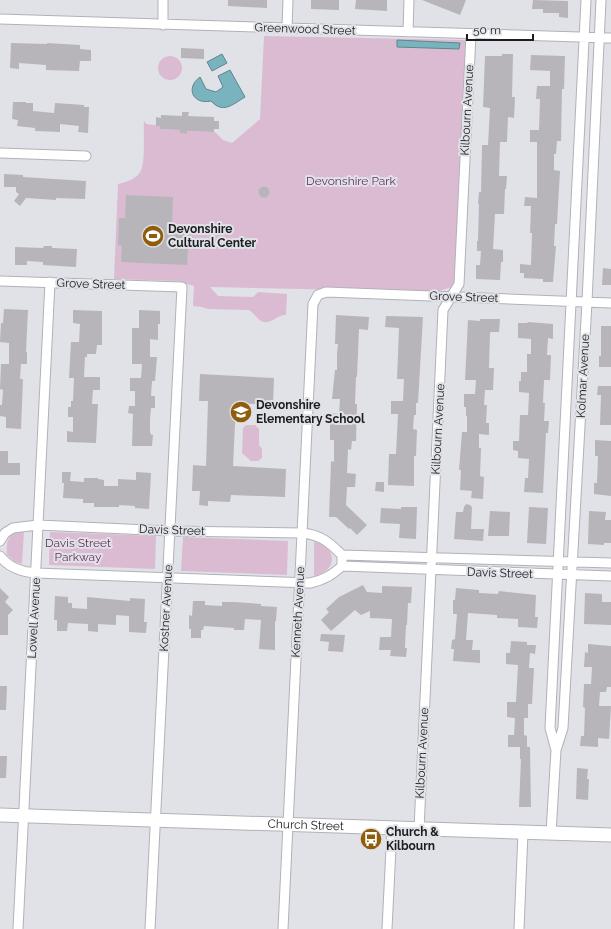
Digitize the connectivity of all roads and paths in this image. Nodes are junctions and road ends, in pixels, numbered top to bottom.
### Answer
1 (163, 0) edge
2 (288, 0) edge
3 (409, 0) edge
4 (586, 0) edge
5 (601, 0) edge
6 (0, 19) edge
7 (163, 24) junction
8 (287, 28) junction
9 (408, 32) junction
10 (471, 34) junction
11 (584, 37) junction
12 (600, 38) junction
13 (611, 38) edge
14 (0, 153) edge
15 (86, 156) dead end
16 (0, 281) edge
17 (50, 282) junction
18 (182, 286) joint
19 (318, 295) joint
20 (451, 297) junction
21 (571, 301) junction
22 (587, 302) junction
23 (611, 303) edge
24 (38, 525) junction
25 (170, 530) junction
26 (302, 533) junction
27 (0, 541) edge
28 (342, 555) junction
29 (0, 556) edge
30 (432, 558) junction
31 (558, 561) junction
32 (572, 562) junction
33 (611, 563) edge
34 (342, 566) junction
35 (431, 570) junction
36 (36, 573) junction
37 (557, 575) junction
38 (571, 575) junction
39 (611, 576) edge
40 (167, 578) junction
41 (300, 582) junction
42 (556, 750) junction
43 (0, 814) edge
44 (24, 815) junction
45 (156, 820) junction
46 (288, 824) junction
47 (392, 828) junction
48 (419, 829) junction
49 (524, 832) junction
50 (551, 833) junction
51 (611, 835) edge
52 (18, 929) edge
53 (150, 929) edge
54 (282, 929) edge
55 (387, 929) edge
56 (519, 929) edge

1 - 7 street
2 - 8 street
3 - 9 street
4 - 11 street, Kolmar Avenue
5 - 12 street, Kolmar Avenue
6 - 7 street, Greenwood Street
7 - 8 street, Greenwood Street
8 - 9 street, Greenwood Street
9 - 10 street, Greenwood Street
10 - 11 street, Greenwood Street
10 - 20 street, Kilbourn Avenue
11 - 12 street, Greenwood Street
11 - 21 street, Kolmar Avenue
12 - 13 street, Greenwood Street
12 - 22 street, Kolmar Avenue
14 - 15 street
16 - 17 street, Grove Street
17 - 18 street, Grove Street
17 - 24 street, Lowell Avenue
18 - 25 street, Kostner Avenue
19 - 20 street, Grove Street
19 - 26 street, Kenneth Avenue
20 - 21 street, Grove Street
20 - 30 street, Kilbourn Avenue
21 - 22 street, Grove Street
21 - 31 street, Kolmar Avenue
22 - 23 street, Grove Street
22 - 32 street, Kolmar Avenue
24 - 25 street, Davis Street
24 - 27 street, Davis Street
24 - 36 street, Lowell Avenue
25 - 26 street, Davis Street
25 - 40 street, Kostner Avenue
26 - 28 street, Davis Street
26 - 41 street, Kenneth Avenue
28 - 30 street, Davis Street
28 - 34 street
29 - 36 street
30 - 31 street, Davis Street
30 - 35 street, Kilbourn Avenue
31 - 32 street, Davis Street
31 - 37 street, Kolmar Avenue
32 - 33 street, Davis Street
32 - 38 street, Kolmar Avenue
34 - 35 street, Davis Street
34 - 41 street
35 - 37 street, Davis Street
35 - 48 street, Kilbourn Avenue
36 - 40 street
36 - 44 street, Lowell Avenue
37 - 38 street, Davis Street
37 - 42 street, Kolmar Avenue
38 - 39 street, Davis Street
38 - 42 street, Kolmar Avenue
40 - 41 street
40 - 45 street, Kostner Avenue
41 - 46 street, Kenneth Avenue
42 - 50 street, Kolmar Avenue
43 - 44 street, Church Street
44 - 45 street, Church Street
44 - 52 street, Lowell Avenue
45 - 46 street, Church Street
45 - 53 street, Kostner Avenue
46 - 47 street, Church Street
46 - 54 street, Kenneth Avenue
47 - 48 street, Church Street
47 - 55 street
48 - 49 street, Church Street
49 - 50 street, Church Street
49 - 56 street
50 - 51 street, Church Street

